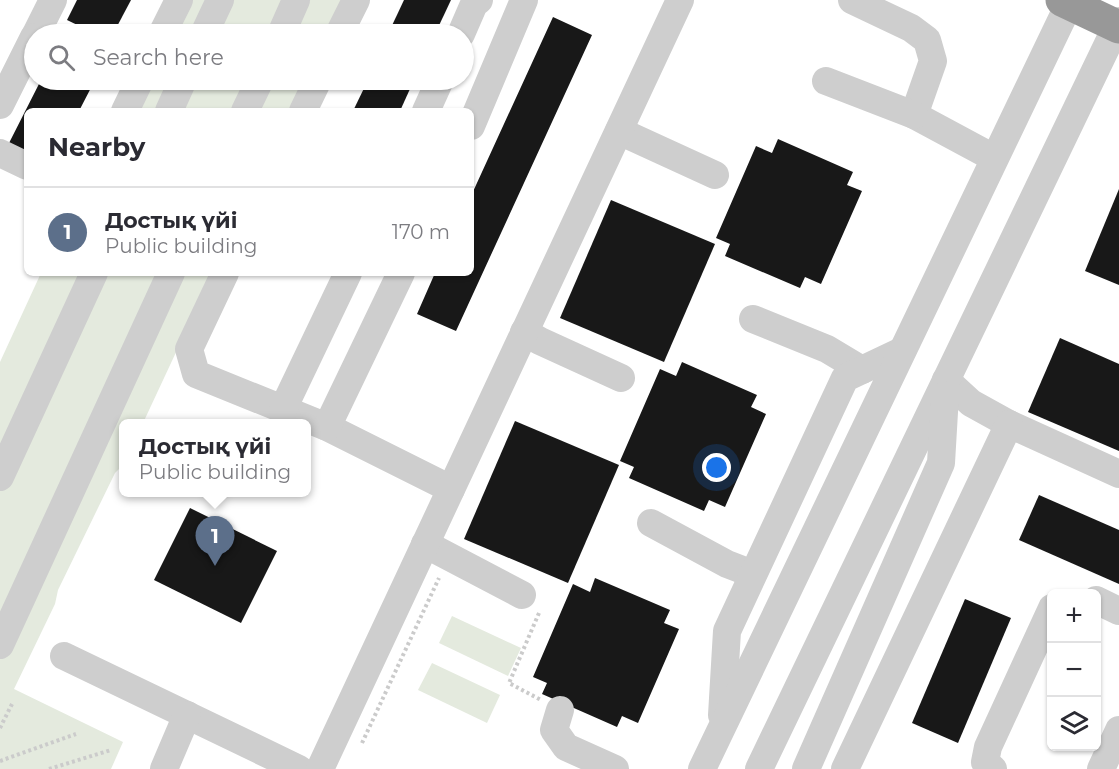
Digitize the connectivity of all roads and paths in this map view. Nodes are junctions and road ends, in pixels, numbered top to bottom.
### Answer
1 (53, 0) edge
2 (178, 0) edge
3 (220, 0) edge
4 (297, 0) edge
5 (356, 0) edge
6 (478, 0) edge
7 (524, 0) edge
8 (680, 0) edge
9 (852, 0) edge
10 (1067, 1) edge
11 (41, 24) edge
12 (167, 24) edge
13 (209, 24) edge
14 (286, 24) edge
15 (344, 24) edge
16 (465, 24) edge
17 (1118, 25) edge
18 (24, 58) edge
19 (826, 81) dead end
20 (135, 90) edge
21 (178, 90) edge
22 (255, 90) edge
23 (313, 90) edge
24 (435, 90) edge
25 (0, 105) edge
26 (126, 108) edge
27 (170, 108) edge
28 (246, 108) edge
29 (304, 108) edge
30 (427, 108) edge
31 (914, 115) junction
32 (474, 119) edge
33 (619, 131) junction
34 (0, 153) edge
35 (994, 158) junction
36 (24, 165) edge
37 (715, 175) dead end
38 (93, 276) edge
39 (170, 276) edge
40 (224, 276) edge
41 (347, 276) edge
42 (400, 276) edge
43 (753, 319) dead end
44 (524, 332) junction
45 (902, 351) junction
46 (862, 369) junction
47 (621, 378) dead end
48 (946, 380) junction
49 (283, 409) junction
50 (307, 419) edge
51 (311, 420) edge
52 (1009, 424) junction
53 (327, 427) junction
54 (1119, 474) edge
55 (0, 477) edge
56 (451, 489) junction
57 (651, 523) dead end
58 (425, 544) junction
59 (753, 574) junction
60 (522, 595) joint
61 (1101, 602) edge
62 (1119, 611) edge
63 (1047, 619) edge
64 (0, 645) edge
65 (64, 656) dead end
66 (12, 704) dead end
67 (560, 710) joint
68 (187, 715) junction
69 (0, 728) edge
70 (721, 729) junction
71 (1119, 730) edge
72 (76, 734) dead end
73 (111, 750) dead end
74 (0, 761) edge
75 (49, 769) edge
76 (164, 769) edge
77 (299, 769) edge
78 (320, 769) edge
79 (615, 769) edge
80 (702, 769) edge
81 (759, 769) edge
82 (806, 769) edge
83 (845, 769) edge
84 (993, 769) edge
85 (1101, 769) edge

1 - 11 street
2 - 12 street
3 - 13 street
4 - 14 street
5 - 15 street
6 - 16 street
7 - 32 street
8 - 33 street
9 - 31 street
10 - 17 highway
10 - 35 street
17 - 48 street
18 - 25 street
19 - 31 street
20 - 26 street
21 - 27 street
22 - 28 street
23 - 29 street
24 - 30 street
31 - 35 street
33 - 37 street
33 - 44 street
34 - 36 street
35 - 45 street
38 - 55 street
39 - 64 street
40 - 49 street
41 - 49 street
42 - 53 street
43 - 46 street
44 - 47 street
44 - 56 street
45 - 46 street
45 - 70 street
46 - 59 street
48 - 52 street
48 - 81 street
48 - 82 street
49 - 50 street
51 - 53 street
52 - 54 street
52 - 83 street
53 - 56 street
56 - 58 street
57 - 59 street
58 - 60 street
58 - 78 street
59 - 70 street
60 - 67 path
61 - 62 street
63 - 84 street
65 - 68 street
66 - 69 path
67 - 79 street
68 - 76 street
68 - 77 street
70 - 80 street
71 - 85 street
72 - 74 path
73 - 75 path

